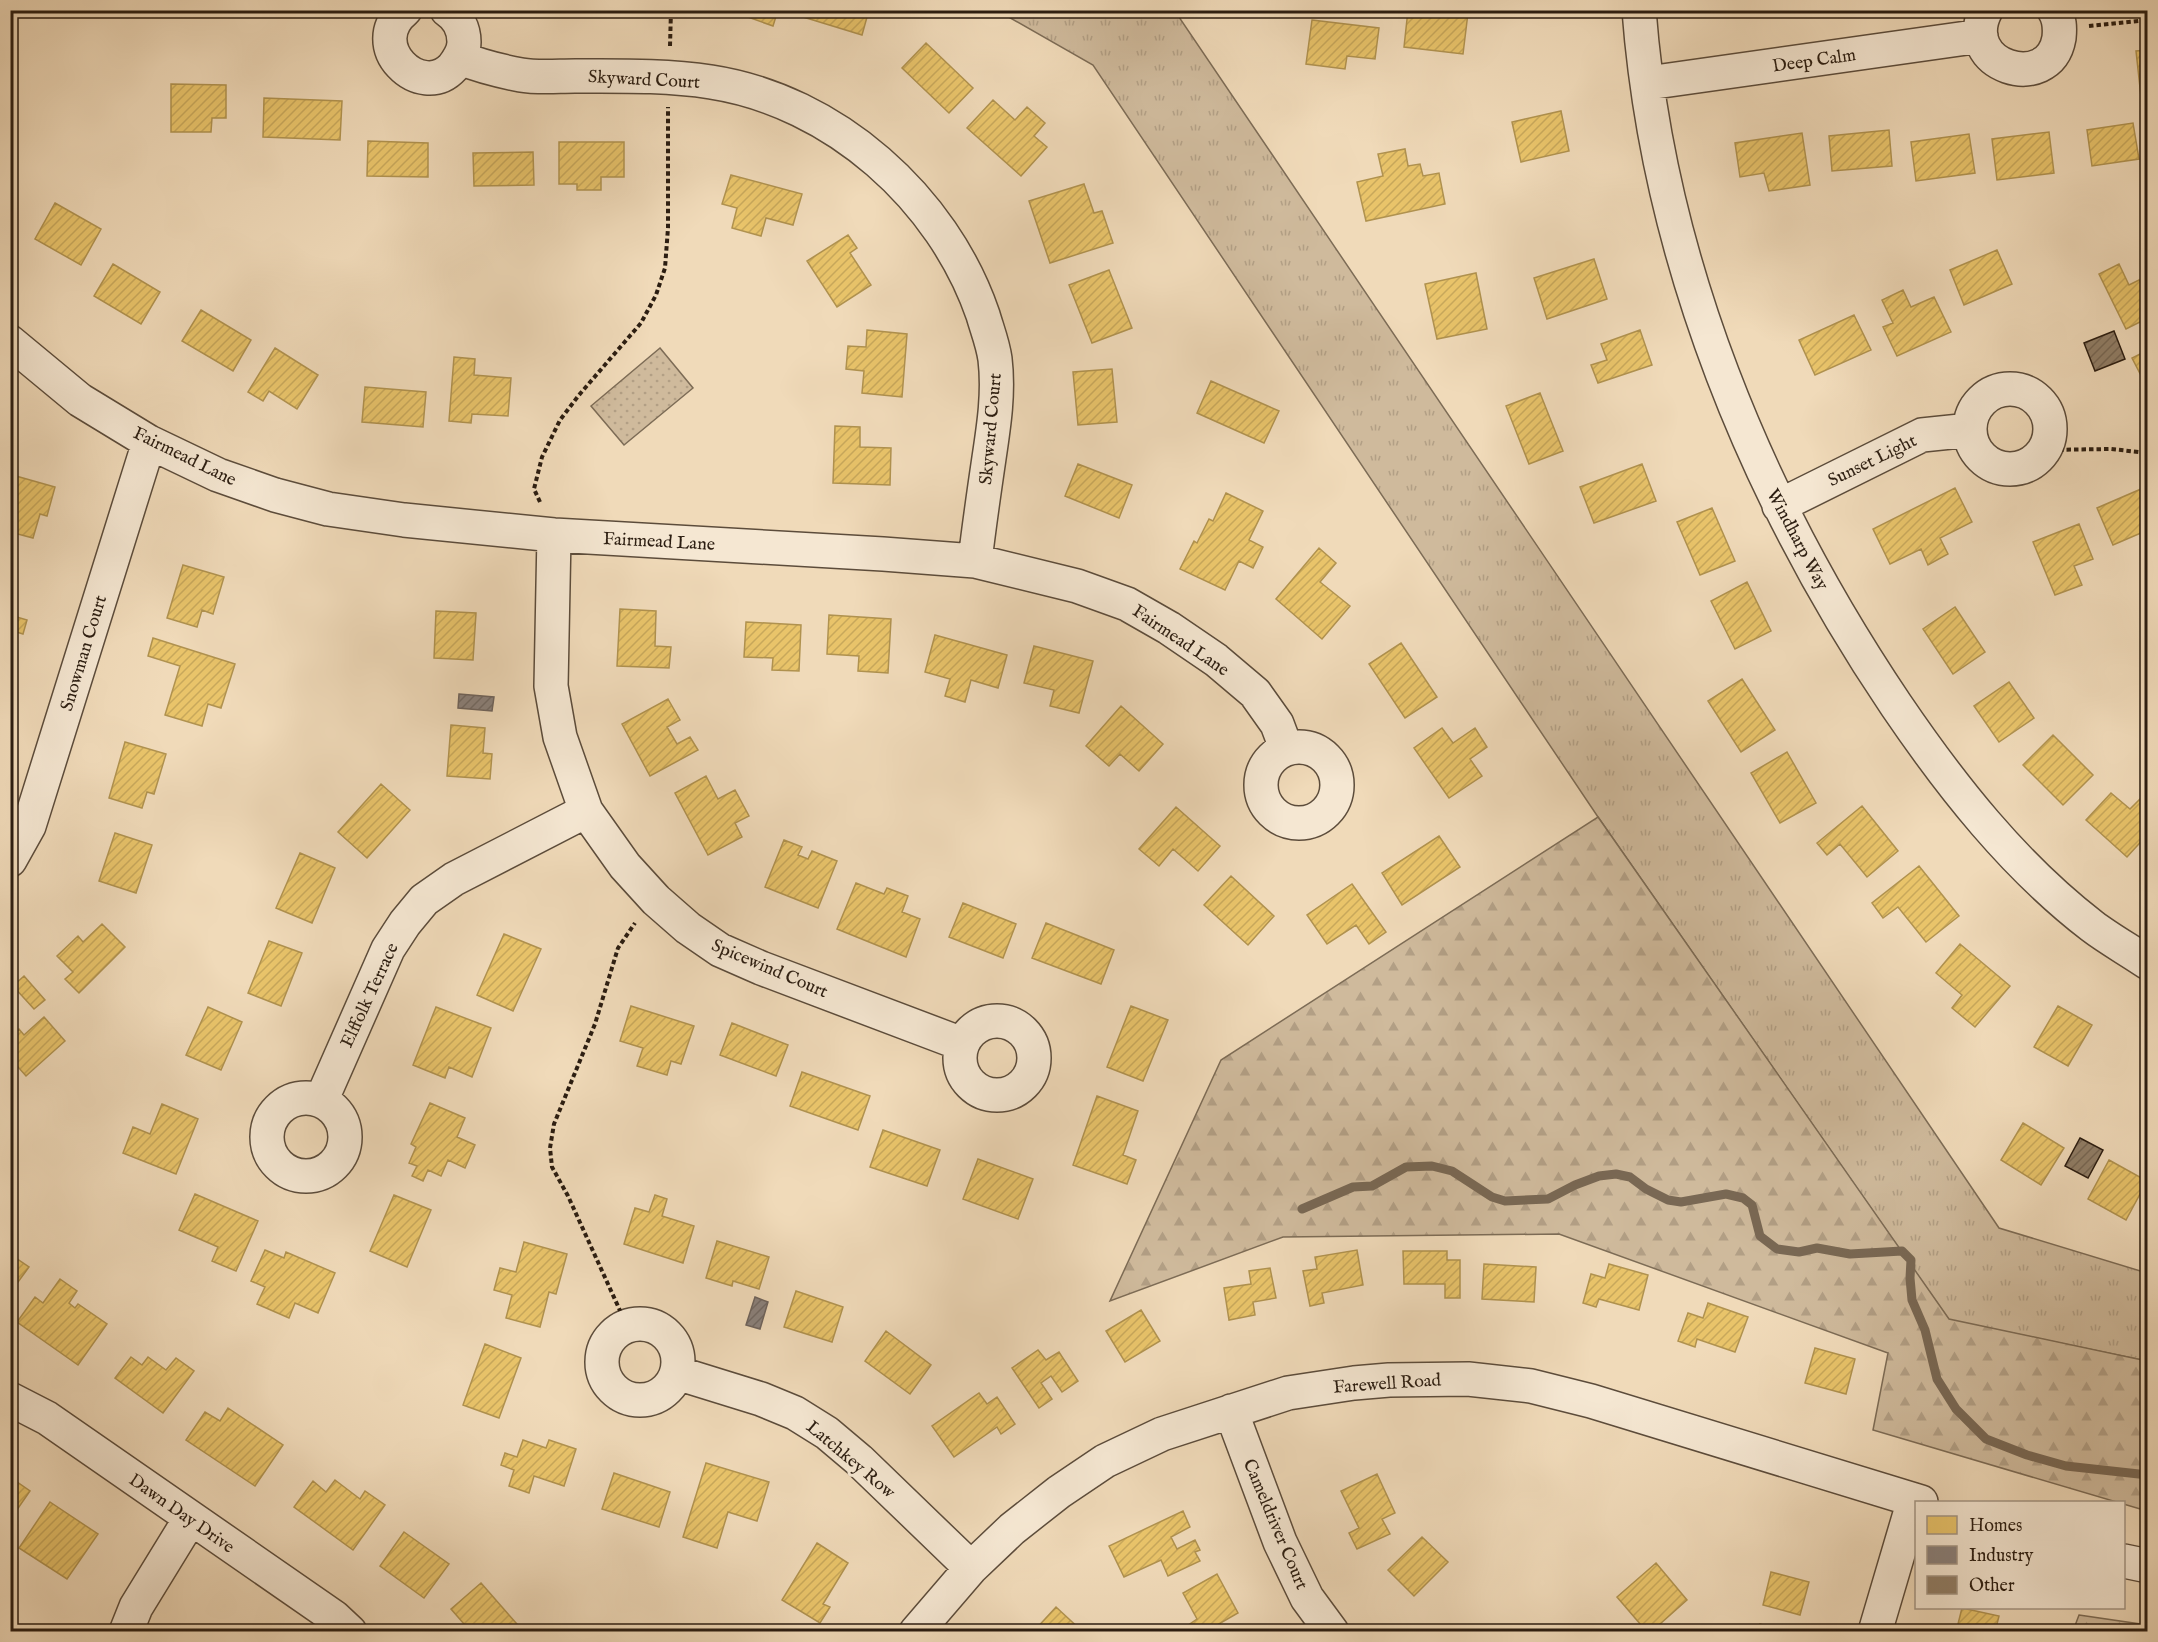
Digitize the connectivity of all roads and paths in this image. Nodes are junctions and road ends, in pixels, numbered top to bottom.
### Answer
1 (405, 10) edge
2 (447, 10) edge
3 (671, 10) edge
4 (1640, 10) edge
5 (2057, 20) edge
6 (2148, 20) edge
7 (1984, 23) edge
8 (460, 58) junction
9 (669, 76) junction
10 (1648, 83) junction
11 (10, 342) edge
12 (1970, 430) junction
13 (149, 442) junction
14 (2044, 450) junction
15 (2148, 453) edge
16 (1779, 506) junction
17 (554, 535) junction
18 (975, 561) junction
19 (1287, 748) dead end
20 (586, 811) junction
21 (10, 860) edge
22 (656, 900) junction
23 (2148, 963) edge
24 (962, 1044) dead end
25 (321, 1101) dead end
26 (627, 1326) junction
27 (677, 1373) junction
28 (10, 1399) edge
29 (1231, 1411) junction
30 (1915, 1501) edge
31 (1915, 1508) edge
32 (190, 1518) junction
33 (2125, 1561) edge
34 (2148, 1566) edge
35 (971, 1568) junction
36 (126, 1632) edge
37 (350, 1632) edge
38 (916, 1632) edge
39 (1332, 1632) edge
40 (1875, 1632) edge

1 - 8 street
2 - 8 street
3 - 9 path
4 - 10 street, Windharp Way
5 - 6 path
5 - 7 street, Deep Calm
7 - 10 street, Deep Calm
8 - 9 street, Skyward Court
9 - 17 path
9 - 18 street, Skyward Court
10 - 16 street, Windharp Way
11 - 13 street, Fairmead Lane
12 - 14 street
12 - 14 street
12 - 16 street, Sunset Light
13 - 17 street, Fairmead Lane
13 - 21 street, Snowman Court
14 - 15 path
16 - 23 street, Windharp Way
17 - 18 street, Fairmead Lane
17 - 20 street, Spicewind Court
18 - 19 street, Fairmead Lane
20 - 22 street, Spicewind Court
20 - 25 street, Elffolk Terrace
22 - 24 street, Spicewind Court
22 - 26 path
26 - 27 street
26 - 27 street
27 - 35 street, Latchkey Row
28 - 32 street, Dawn Day Drive
29 - 30 street, Farewell Road
29 - 35 street, Farewell Road
29 - 39 street, Cameldriver Court
31 - 40 street
32 - 36 street
32 - 37 street, Dawn Day Drive
33 - 34 street
35 - 38 street, Farewell Road

